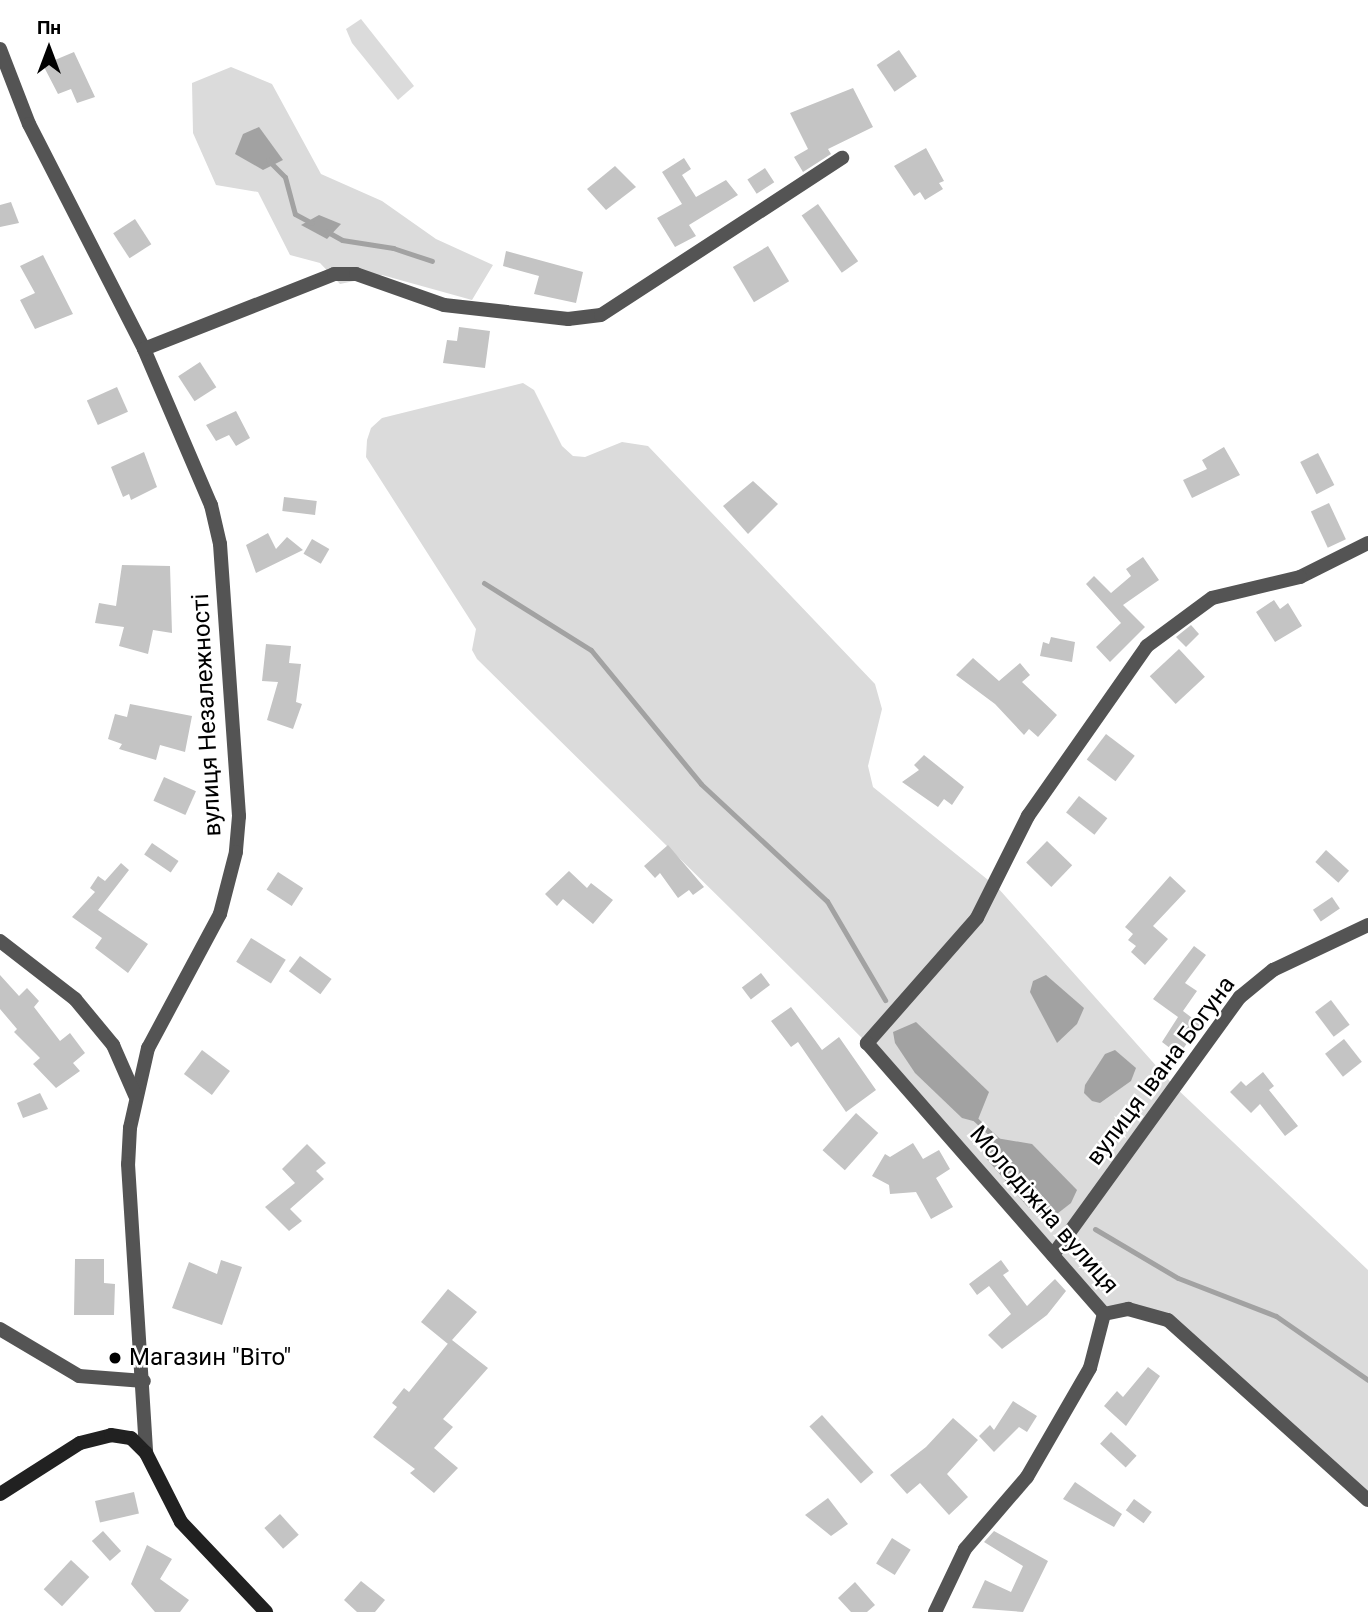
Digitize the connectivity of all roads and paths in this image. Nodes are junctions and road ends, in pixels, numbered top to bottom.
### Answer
1 (0, 49) edge
2 (842, 158) dead end
3 (145, 349) junction
4 (1368, 543) edge
5 (1368, 925) edge
6 (0, 942) edge
7 (135, 1095) junction
8 (1053, 1255) junction
9 (1104, 1314) junction
10 (0, 1329) edge
11 (144, 1381) junction
12 (146, 1452) junction
13 (0, 1494) edge
14 (1368, 1500) edge
15 (266, 1612) edge
16 (936, 1612) edge

1 - 3 street, вулиця Незалежності
2 - 3 street
3 - 7 street, вулиця Незалежності
4 - 8 street, Молодіжна вулиця
5 - 8 street, вулиця Івана Богуна
6 - 7 street
7 - 11 street, вулиця Незалежності
8 - 9 street, Молодіжна вулиця
9 - 14 street, Молодіжна вулиця
9 - 16 street
10 - 11 street
11 - 12 street, вулиця Незалежності
12 - 13 street
12 - 15 street, вулиця Незалежності

